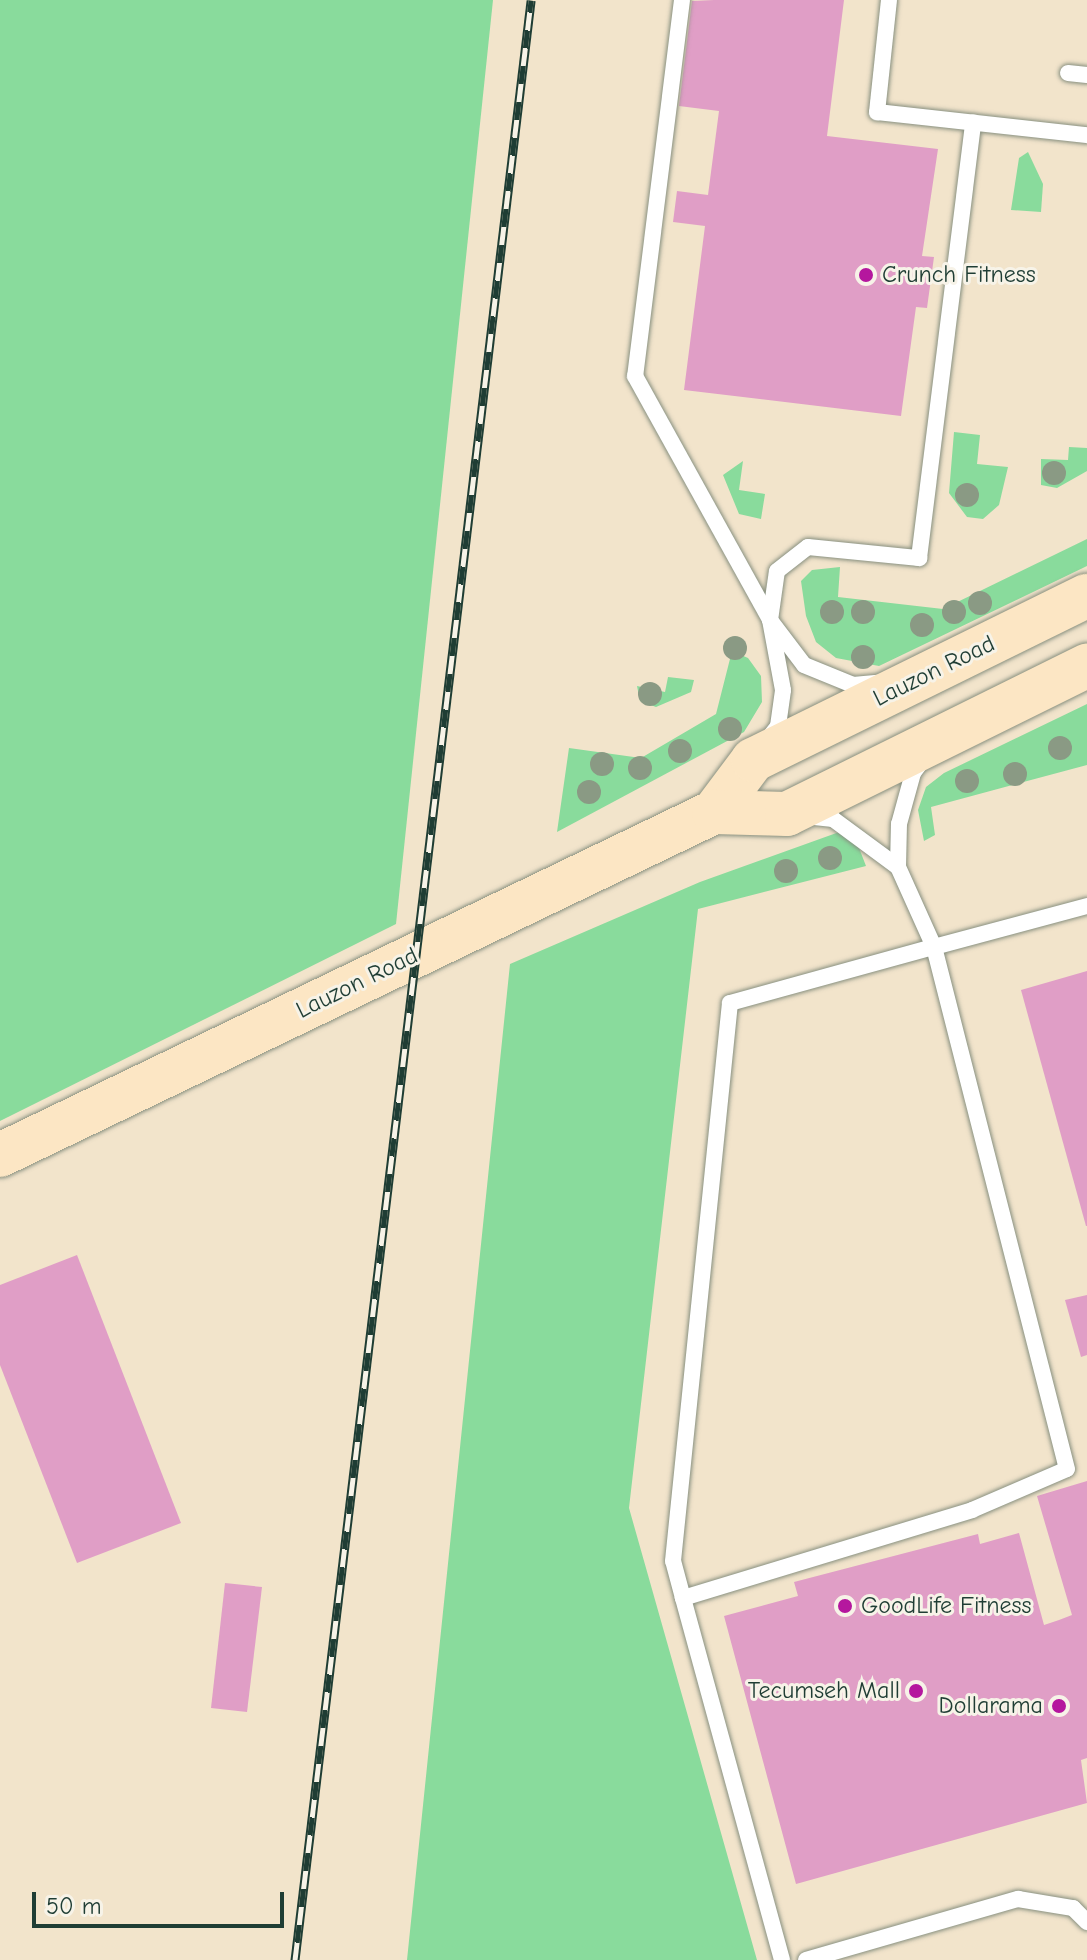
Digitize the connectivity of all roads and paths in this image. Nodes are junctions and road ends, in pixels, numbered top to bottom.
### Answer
1 (682, 0) edge
2 (889, 0) edge
3 (1068, 73) dead end
4 (1087, 75) edge
5 (973, 122) junction
6 (1087, 135) edge
7 (1087, 596) edge
8 (770, 620) junction
9 (1087, 666) edge
10 (920, 678) junction
11 (942, 735) junction
12 (753, 760) junction
13 (714, 812) junction
14 (787, 814) junction
15 (898, 867) junction
16 (1087, 906) edge
17 (934, 947) junction
18 (0, 1155) edge
19 (683, 1598) junction
20 (1087, 1922) edge
21 (782, 1960) edge
22 (806, 1960) edge

1 - 8 lane
2 - 5 lane
3 - 4 lane
5 - 6 lane
5 - 8 lane
7 - 10 street, Lauzon Road
8 - 10 lane
8 - 12 lane
9 - 11 street, Lauzon Road
10 - 12 street, Lauzon Road
11 - 14 street, Lauzon Road
11 - 15 lane
12 - 13 street, Lauzon Road
13 - 14 street, Lauzon Road
13 - 18 street, Lauzon Road
14 - 15 lane
15 - 17 lane
16 - 17 lane
17 - 19 lane
17 - 19 lane
19 - 21 lane
20 - 22 lane

